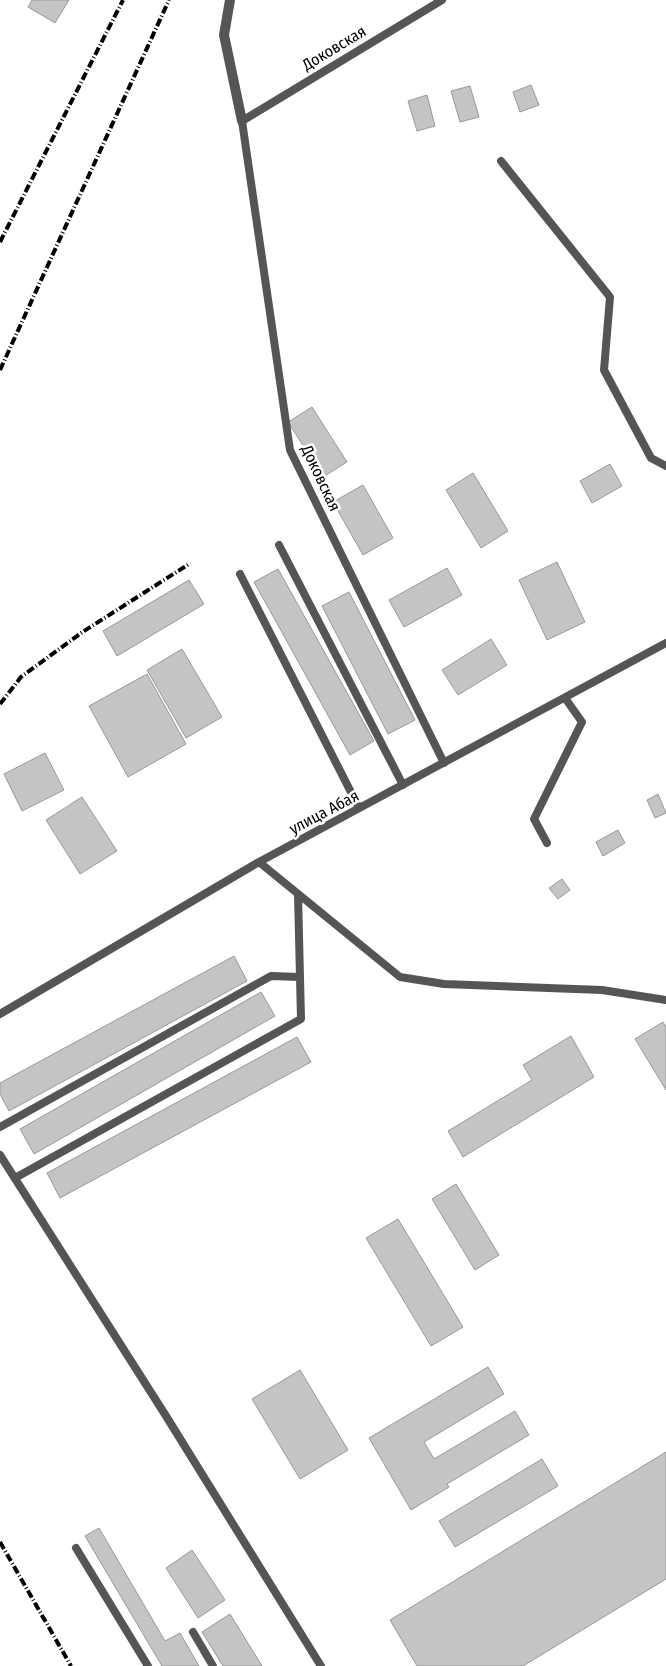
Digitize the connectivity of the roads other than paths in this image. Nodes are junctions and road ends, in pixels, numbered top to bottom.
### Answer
1 (230, 0) edge
2 (442, 0) edge
3 (242, 122) junction
4 (501, 161) dead end
5 (666, 466) edge
6 (279, 545) dead end
7 (240, 574) dead end
8 (666, 643) edge
9 (565, 698) junction
10 (444, 763) junction
11 (403, 785) junction
12 (359, 808) junction
13 (547, 843) dead end
14 (259, 862) junction
15 (298, 894) junction
16 (300, 978) junction
17 (666, 1000) edge
18 (0, 1014) edge
19 (0, 1127) edge
20 (0, 1155) edge
21 (15, 1178) junction
22 (76, 1548) dead end
23 (193, 1632) dead end
24 (148, 1666) edge
25 (213, 1666) edge
26 (320, 1666) edge

1 - 3 street, Доковская
2 - 3 lane, Доковская
3 - 10 lane, Доковская
4 - 5 lane
6 - 11 lane
7 - 12 lane
8 - 9 lane, улица Абая
9 - 10 lane, улица Абая
9 - 13 lane
10 - 11 lane, улица Абая
11 - 12 lane, улица Абая
12 - 14 lane, улица Абая
14 - 15 lane
14 - 18 lane, улица Абая
15 - 16 lane
15 - 17 lane
16 - 19 lane
16 - 21 lane
20 - 21 lane
21 - 26 lane
22 - 24 lane
23 - 25 lane

